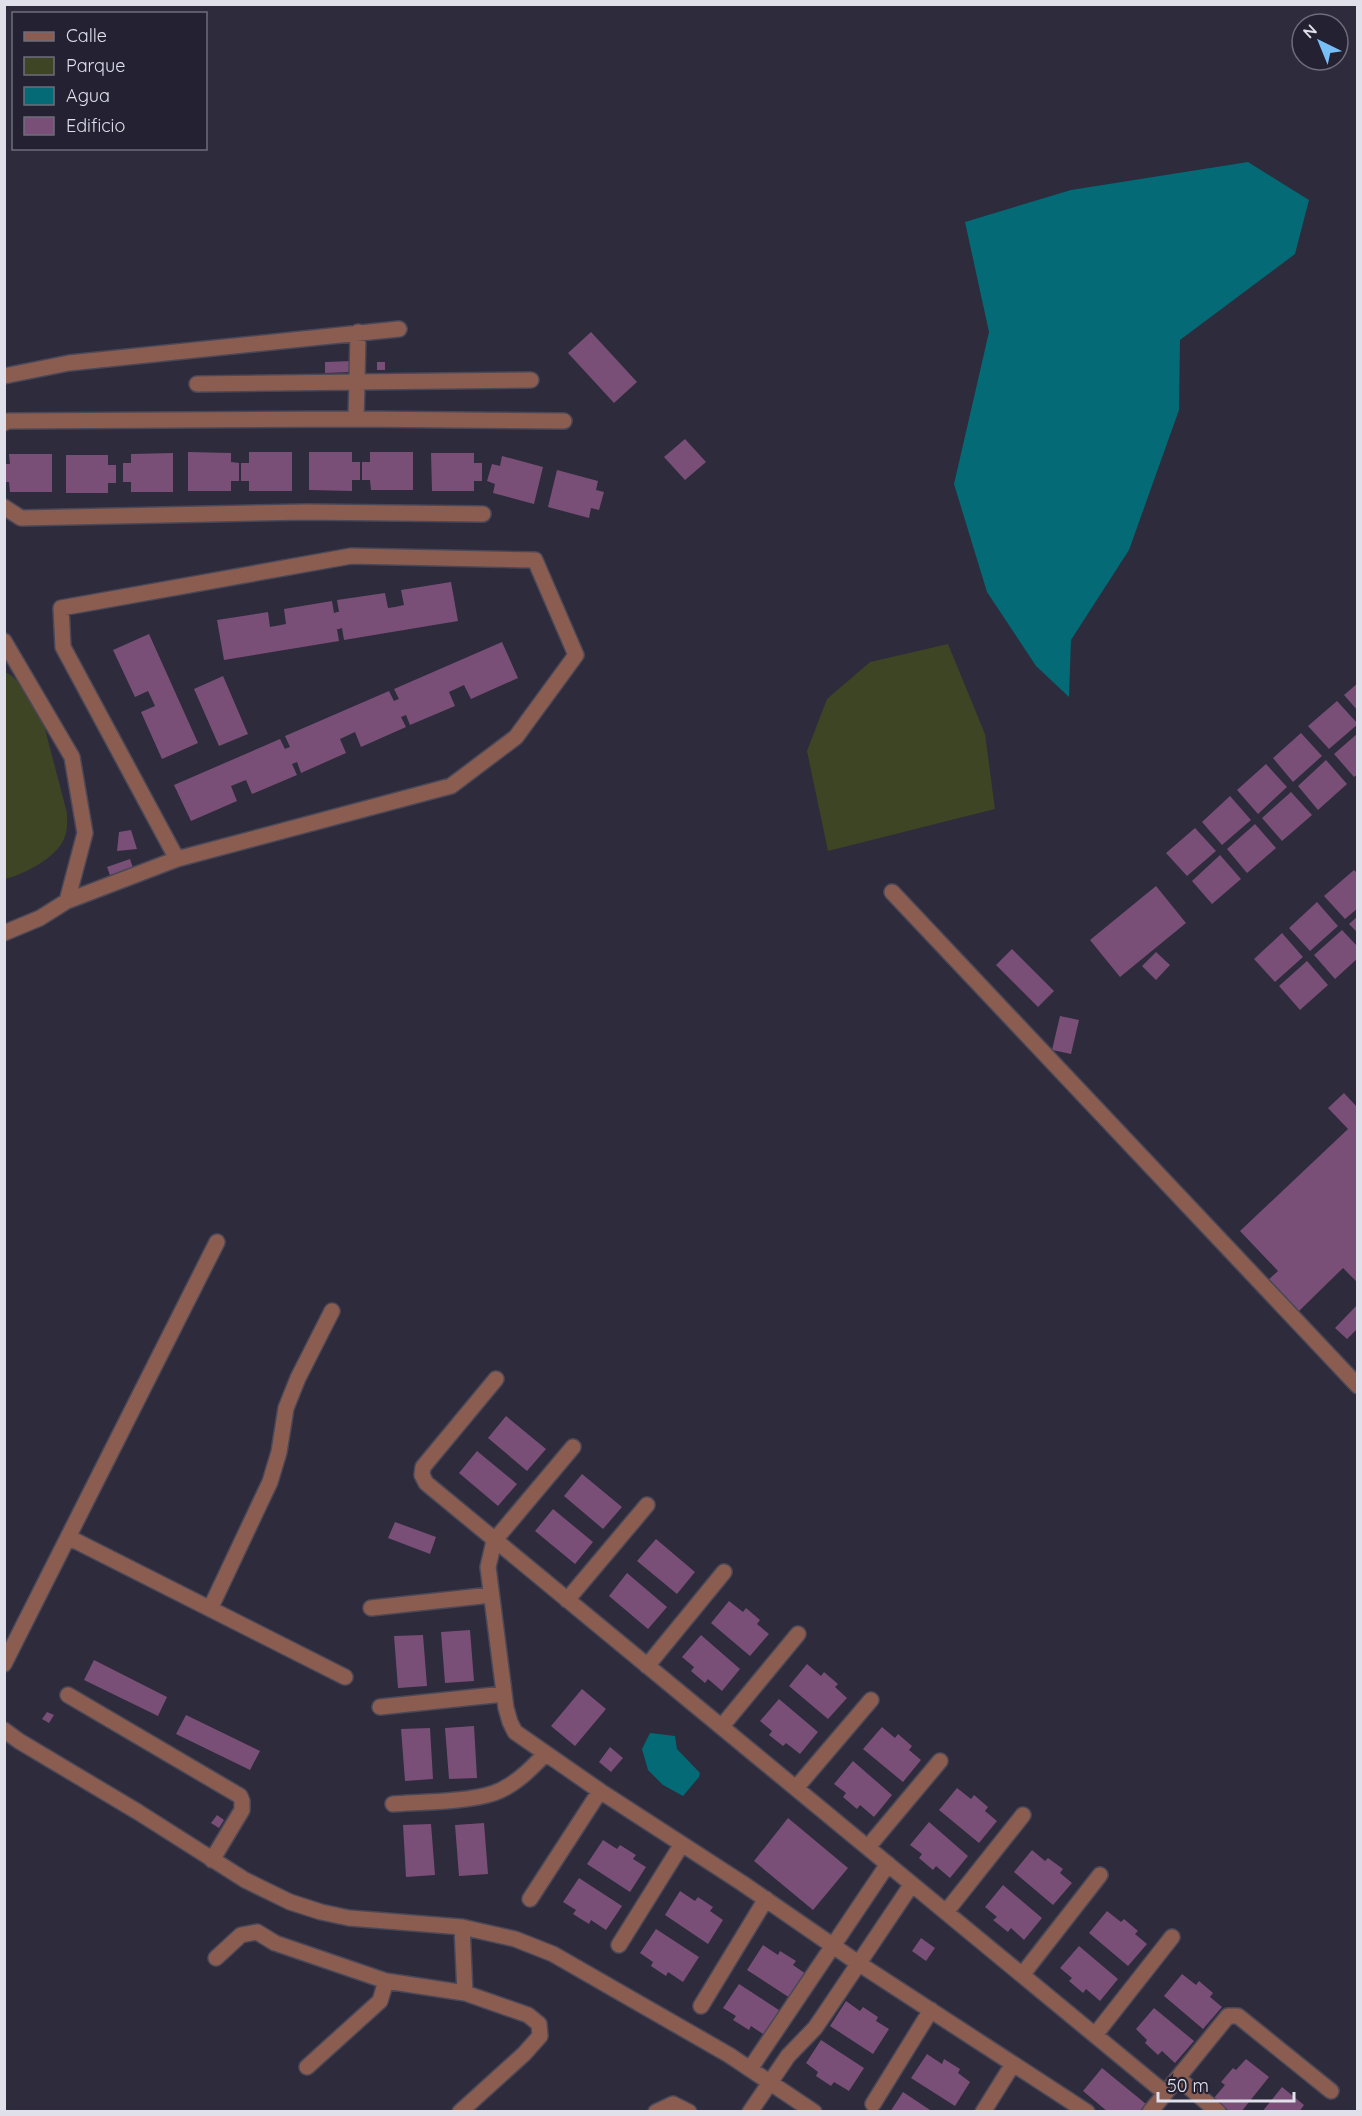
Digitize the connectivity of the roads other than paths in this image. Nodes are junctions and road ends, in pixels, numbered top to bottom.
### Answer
1 (399, 329) dead end
2 (358, 332) junction
3 (4, 376) edge
4 (531, 380) dead end
5 (357, 382) junction
6 (197, 384) dead end
7 (356, 419) junction
8 (564, 421) dead end
9 (4, 423) edge
10 (4, 507) edge
11 (483, 514) dead end
12 (4, 641) edge
13 (177, 859) junction
14 (892, 892) dead end
15 (67, 901) junction
16 (4, 933) edge
17 (217, 1242) dead end
18 (332, 1311) dead end
19 (496, 1379) dead end
20 (1358, 1386) edge
21 (573, 1447) dead end
22 (647, 1506) dead end
23 (68, 1537) junction
24 (494, 1541) junction
25 (724, 1572) dead end
26 (491, 1595) junction
27 (567, 1600) junction
28 (371, 1608) dead end
29 (210, 1609) junction
30 (798, 1634) dead end
31 (4, 1664) edge
32 (647, 1666) junction
33 (345, 1677) dead end
34 (504, 1694) junction
35 (68, 1695) dead end
36 (871, 1700) dead end
37 (380, 1707) dead end
38 (722, 1726) junction
39 (4, 1730) edge
40 (545, 1754) junction
41 (940, 1761) dead end
42 (796, 1788) junction
43 (600, 1791) junction
44 (393, 1804) dead end
45 (1023, 1815) dead end
46 (682, 1844) junction
47 (868, 1847) junction
48 (212, 1860) junction
49 (888, 1864) junction
50 (1100, 1875) dead end
51 (912, 1884) junction
52 (530, 1899) dead end
53 (766, 1899) junction
54 (946, 1912) junction
55 (462, 1927) junction
56 (1172, 1937) dead end
57 (619, 1945) dead end
58 (832, 1945) junction
59 (216, 1958) dead end
60 (858, 1963) junction
61 (1022, 1975) junction
62 (386, 1982) junction
63 (465, 1993) junction
64 (701, 2006) dead end
65 (931, 2010) junction
66 (1095, 2035) junction
67 (1013, 2064) junction
68 (307, 2067) dead end
69 (750, 2069) junction
70 (1178, 2078) junction
71 (770, 2082) junction
72 (1331, 2091) dead end
73 (1165, 2093) junction
74 (873, 2104) dead end
75 (460, 2112) edge
76 (656, 2112) edge
77 (688, 2112) edge
78 (750, 2112) edge
79 (814, 2112) edge
80 (983, 2112) edge
81 (1087, 2112) edge
82 (1150, 2112) edge
83 (1218, 2112) edge

1 - 2 street
2 - 3 street
2 - 5 street
4 - 5 street
5 - 6 street
5 - 7 street
7 - 8 street
7 - 9 street
10 - 11 street
12 - 15 street
13 - 13 street
13 - 15 street
14 - 20 street
15 - 16 street
17 - 23 street
18 - 29 street
19 - 24 street
21 - 24 street
22 - 27 street
23 - 29 street
23 - 31 street
24 - 26 street
24 - 27 street
25 - 32 street
26 - 28 street
26 - 34 street
27 - 32 street
29 - 33 street
30 - 38 street
32 - 38 street
34 - 37 street
34 - 40 street
35 - 48 street
36 - 42 street
38 - 42 street
39 - 48 street
40 - 43 street
40 - 44 street
41 - 47 street
42 - 47 street
43 - 46 street
43 - 52 street
45 - 54 street
46 - 53 street
46 - 57 street
47 - 49 street
48 - 55 street
49 - 51 street
49 - 58 street
50 - 61 street
51 - 54 street
51 - 60 street
53 - 58 street
53 - 64 street
54 - 61 street
55 - 63 street
55 - 69 street
56 - 66 street
58 - 60 street
58 - 69 street
59 - 62 street
60 - 65 street
60 - 71 street
61 - 66 street
62 - 63 street
62 - 68 street
63 - 75 street
65 - 67 street
65 - 74 street
66 - 73 street
67 - 80 street
67 - 81 street
69 - 71 street
70 - 72 street
70 - 73 street
70 - 83 street
71 - 78 street
71 - 79 street
73 - 82 street
76 - 77 street

